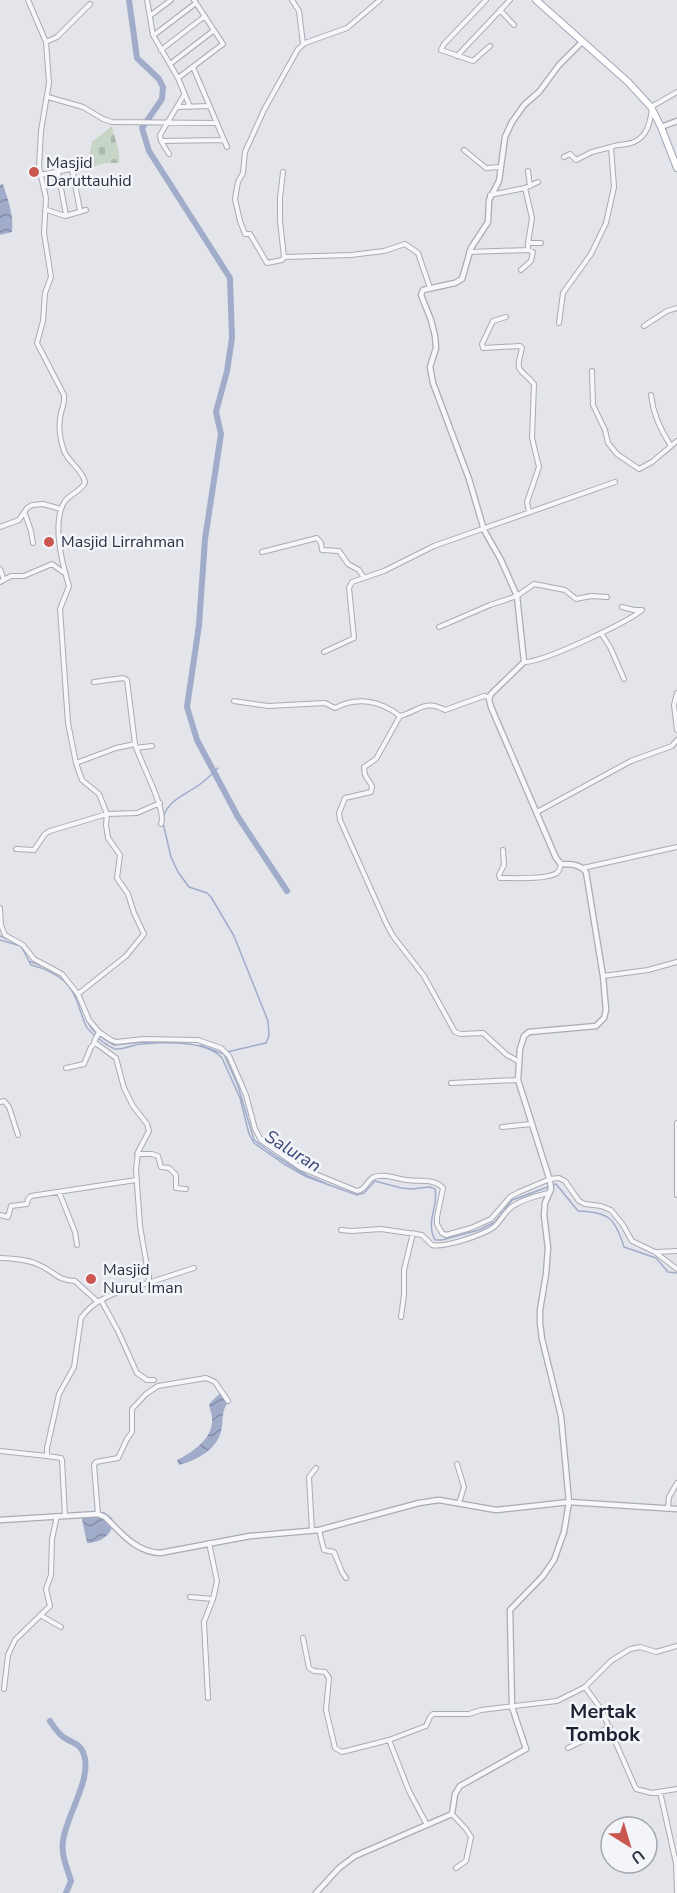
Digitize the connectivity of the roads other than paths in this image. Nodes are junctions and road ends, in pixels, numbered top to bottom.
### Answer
1 (28, 0) edge
2 (147, 0) edge
3 (171, 0) edge
4 (292, 0) edge
5 (380, 0) edge
6 (486, 0) edge
7 (510, 0) edge
8 (536, 0) edge
9 (195, 1) edge
10 (90, 4) dead end
11 (500, 10) junction
12 (151, 15) junction
13 (205, 16) junction
14 (514, 25) dead end
15 (213, 31) junction
16 (153, 35) junction
17 (46, 42) junction
18 (582, 42) junction
19 (303, 44) junction
20 (490, 46) dead end
21 (161, 50) junction
22 (456, 57) junction
23 (170, 64) junction
24 (193, 67) junction
25 (178, 78) junction
26 (677, 92) edge
27 (185, 95) junction
28 (48, 97) junction
29 (209, 106) junction
30 (178, 107) junction
31 (190, 107) junction
32 (652, 108) junction
33 (677, 121) edge
34 (167, 123) junction
35 (217, 123) junction
36 (661, 127) junction
37 (224, 140) junction
38 (161, 141) junction
39 (227, 147) dead end
40 (610, 147) junction
41 (464, 150) dead end
42 (169, 154) dead end
43 (564, 157) dead end
44 (86, 166) dead end
45 (502, 166) junction
46 (677, 168) edge
47 (72, 169) junction
48 (528, 171) dead end
49 (58, 172) junction
50 (283, 172) dead end
51 (40, 175) junction
52 (538, 182) dead end
53 (530, 186) junction
54 (525, 188) junction
55 (490, 195) junction
56 (46, 210) junction
57 (80, 210) junction
58 (86, 210) dead end
59 (66, 215) junction
60 (528, 243) junction
61 (541, 243) dead end
62 (528, 250) junction
63 (469, 252) junction
64 (284, 257) junction
65 (521, 270) dead end
66 (430, 288) junction
67 (677, 308) edge
68 (506, 317) dead end
69 (559, 323) dead end
70 (644, 326) dead end
71 (592, 371) dead end
72 (651, 395) dead end
73 (677, 441) edge
74 (671, 446) junction
75 (615, 482) dead end
76 (61, 509) junction
77 (529, 512) junction
78 (25, 513) junction
79 (0, 527) edge
80 (483, 530) junction
81 (33, 543) dead end
82 (262, 552) dead end
83 (0, 569) edge
84 (64, 573) junction
85 (364, 578) junction
86 (2, 581) edge
87 (517, 596) junction
88 (607, 597) dead end
89 (622, 607) dead end
90 (439, 627) dead end
91 (601, 633) junction
92 (324, 652) dead end
93 (524, 662) junction
94 (624, 679) dead end
95 (94, 682) dead end
96 (677, 693) edge
97 (490, 697) junction
98 (234, 701) dead end
99 (400, 716) junction
100 (677, 730) edge
101 (677, 740) edge
102 (135, 746) junction
103 (152, 746) dead end
104 (76, 762) junction
105 (160, 803) junction
106 (537, 812) junction
107 (107, 814) junction
108 (160, 824) dead end
109 (677, 847) edge
110 (16, 849) dead end
111 (503, 850) dead end
112 (561, 864) junction
113 (583, 868) junction
114 (0, 908) edge
115 (677, 962) edge
116 (603, 976) junction
117 (78, 994) junction
118 (99, 1033) junction
119 (95, 1042) junction
120 (518, 1061) junction
121 (66, 1068) dead end
122 (518, 1080) junction
123 (450, 1083) dead end
124 (0, 1101) edge
125 (677, 1123) edge
126 (531, 1124) junction
127 (502, 1127) dead end
128 (18, 1135) dead end
129 (137, 1154) junction
130 (136, 1180) junction
131 (550, 1180) junction
132 (186, 1189) dead end
133 (549, 1191) junction
134 (59, 1192) junction
135 (677, 1195) edge
136 (0, 1215) edge
137 (342, 1230) dead end
138 (413, 1233) junction
139 (77, 1245) dead end
140 (677, 1251) edge
141 (655, 1252) junction
142 (0, 1258) edge
143 (194, 1268) dead end
144 (677, 1269) edge
145 (148, 1283) junction
146 (100, 1301) junction
147 (401, 1317) dead end
148 (154, 1380) dead end
149 (228, 1401) dead end
150 (0, 1451) edge
151 (47, 1456) junction
152 (457, 1464) dead end
153 (316, 1468) dead end
154 (677, 1483) edge
155 (569, 1502) junction
156 (459, 1503) junction
157 (668, 1507) junction
158 (677, 1509) edge
159 (98, 1514) junction
160 (57, 1516) junction
161 (65, 1516) junction
162 (0, 1521) edge
163 (319, 1530) junction
164 (313, 1532) junction
165 (209, 1543) junction
166 (346, 1578) dead end
167 (189, 1597) dead end
168 (213, 1599) junction
169 (40, 1615) junction
170 (61, 1627) dead end
171 (303, 1638) dead end
172 (677, 1646) edge
173 (585, 1687) junction
174 (4, 1689) dead end
175 (208, 1698) dead end
176 (512, 1707) junction
177 (610, 1727) junction
178 (389, 1740) junction
179 (568, 1748) dead end
180 (677, 1789) edge
181 (660, 1792) junction
182 (452, 1814) junction
183 (427, 1826) junction
184 (676, 1856) edge
185 (456, 1868) dead end
186 (316, 1893) edge
187 (676, 1893) edge

1 - 17 street
2 - 12 street
3 - 12 street
4 - 19 street
5 - 19 street
6 - 22 street
7 - 11 street
8 - 18 main road
9 - 13 street
9 - 16 street
10 - 17 street
11 - 14 street
11 - 22 street
12 - 16 street
13 - 15 street
13 - 21 street
15 - 23 street
15 - 24 street
16 - 21 street
17 - 28 street
18 - 32 main road
18 - 45 street
19 - 64 street
20 - 22 street
21 - 23 street
23 - 25 street
24 - 25 street
24 - 29 street
25 - 27 street
26 - 32 street
27 - 30 street
27 - 31 street
28 - 34 street
28 - 51 street
29 - 31 street
29 - 35 street
30 - 31 street
30 - 34 street
32 - 36 main road
32 - 40 street
33 - 36 street
34 - 35 street
34 - 38 street
35 - 37 street
36 - 46 main road
37 - 38 street
37 - 39 street
38 - 42 street
40 - 43 street
40 - 69 street
41 - 45 street
44 - 47 street
45 - 55 street
47 - 49 street
47 - 57 street
48 - 53 street
49 - 51 street
49 - 59 street
50 - 64 street
51 - 56 street
52 - 53 street
53 - 54 street
54 - 55 street
54 - 60 street
55 - 63 street
56 - 59 street
56 - 76 street
57 - 58 street
57 - 59 street
60 - 61 street
60 - 62 street
62 - 63 street
62 - 65 street
63 - 66 street
64 - 66 street
66 - 80 street
67 - 70 street
68 - 77 street
71 - 74 street
72 - 74 street
73 - 74 street
75 - 77 street
76 - 78 street
76 - 84 street
77 - 80 street
78 - 79 street
78 - 81 street
80 - 85 street
80 - 87 street
82 - 85 street
83 - 86 street
84 - 86 street
84 - 104 street
85 - 92 street
87 - 88 street
87 - 90 street
87 - 93 street
89 - 91 street
91 - 93 street
91 - 94 street
93 - 97 street
95 - 102 street
96 - 100 street
97 - 99 street
97 - 106 street
98 - 99 street
99 - 120 street
101 - 106 street
102 - 103 street
102 - 104 street
102 - 105 street
104 - 107 street
105 - 107 street
105 - 108 street
106 - 112 street
107 - 110 street
107 - 117 street
109 - 113 street
111 - 112 street
112 - 113 street
113 - 116 street
114 - 117 street
115 - 116 street
116 - 120 street
117 - 118 street
118 - 119 street
118 - 131 street
119 - 121 street
119 - 129 street
120 - 122 street
122 - 123 street
122 - 126 street
124 - 128 street
125 - 135 street
126 - 127 street
126 - 131 street
129 - 130 street
129 - 132 street
130 - 134 street
130 - 145 street
131 - 133 street
131 - 141 street
133 - 138 street
133 - 155 street
134 - 136 street
134 - 139 street
137 - 138 street
138 - 147 street
140 - 141 street
141 - 144 street
142 - 146 street
143 - 145 street
145 - 146 street
146 - 148 street
146 - 151 street
149 - 159 street
150 - 151 street
151 - 161 street
152 - 156 street
153 - 164 street
154 - 157 street
155 - 156 street
155 - 157 street
155 - 176 street
156 - 163 street
157 - 158 street
159 - 161 street
159 - 165 street
160 - 161 street
160 - 162 street
160 - 169 street
163 - 164 street
163 - 166 street
164 - 165 street
165 - 168 street
167 - 168 street
168 - 175 street
169 - 170 street
169 - 174 street
171 - 178 street
172 - 173 street
173 - 176 street
173 - 177 street
176 - 178 street
176 - 182 street
177 - 179 street
177 - 181 street
178 - 183 street
180 - 181 street
181 - 184 street
182 - 183 street
182 - 185 street
183 - 186 street
184 - 187 street

